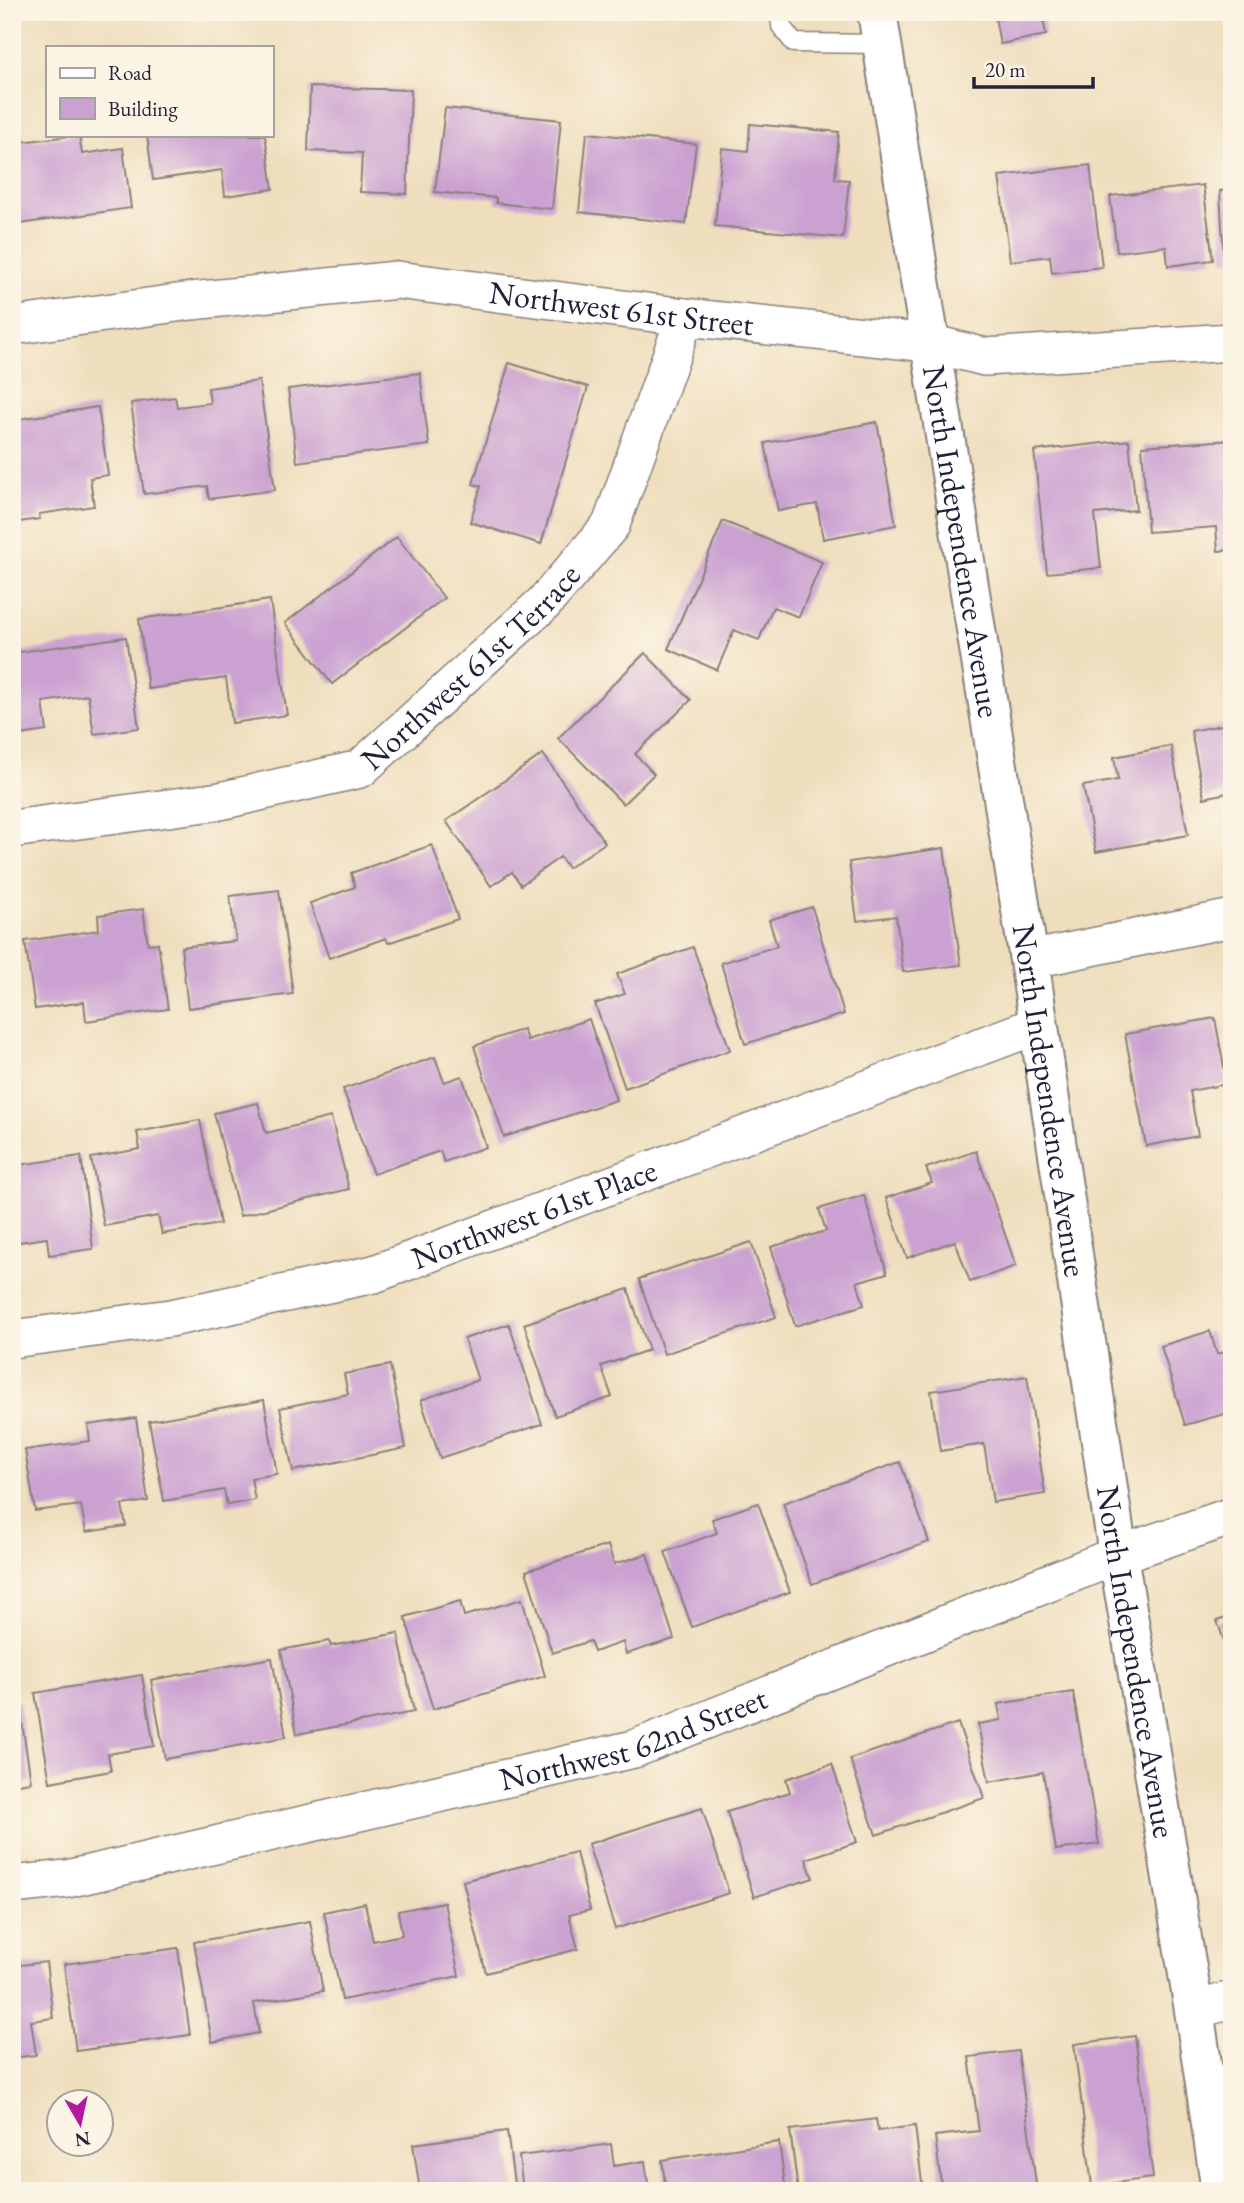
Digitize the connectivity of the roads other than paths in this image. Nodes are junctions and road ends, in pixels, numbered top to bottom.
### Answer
1 (781, 19) edge
2 (879, 28) edge
3 (685, 317) junction
4 (12, 326) edge
5 (1232, 342) edge
6 (929, 344) junction
7 (12, 829) edge
8 (1232, 918) edge
9 (1029, 960) junction
10 (1038, 1025) junction
11 (12, 1339) edge
12 (1232, 1516) edge
13 (1118, 1555) junction
14 (12, 1885) edge
15 (1232, 2000) edge
16 (1194, 2010) junction
17 (1221, 2191) edge

1 - 2 lane
2 - 6 street, North Independence Avenue
3 - 4 street, Northwest 61st Street
3 - 6 street, Northwest 61st Street
3 - 7 street, Northwest 61st Terrace
5 - 6 street, Northwest 61st Street
6 - 9 street, North Independence Avenue
8 - 9 street
9 - 10 street, North Independence Avenue
10 - 11 street, Northwest 61st Place
10 - 13 street, North Independence Avenue
12 - 13 street, Northwest 62nd Street
13 - 14 street, Northwest 62nd Street
13 - 16 street, North Independence Avenue
15 - 16 street
16 - 17 street, North Independence Avenue

